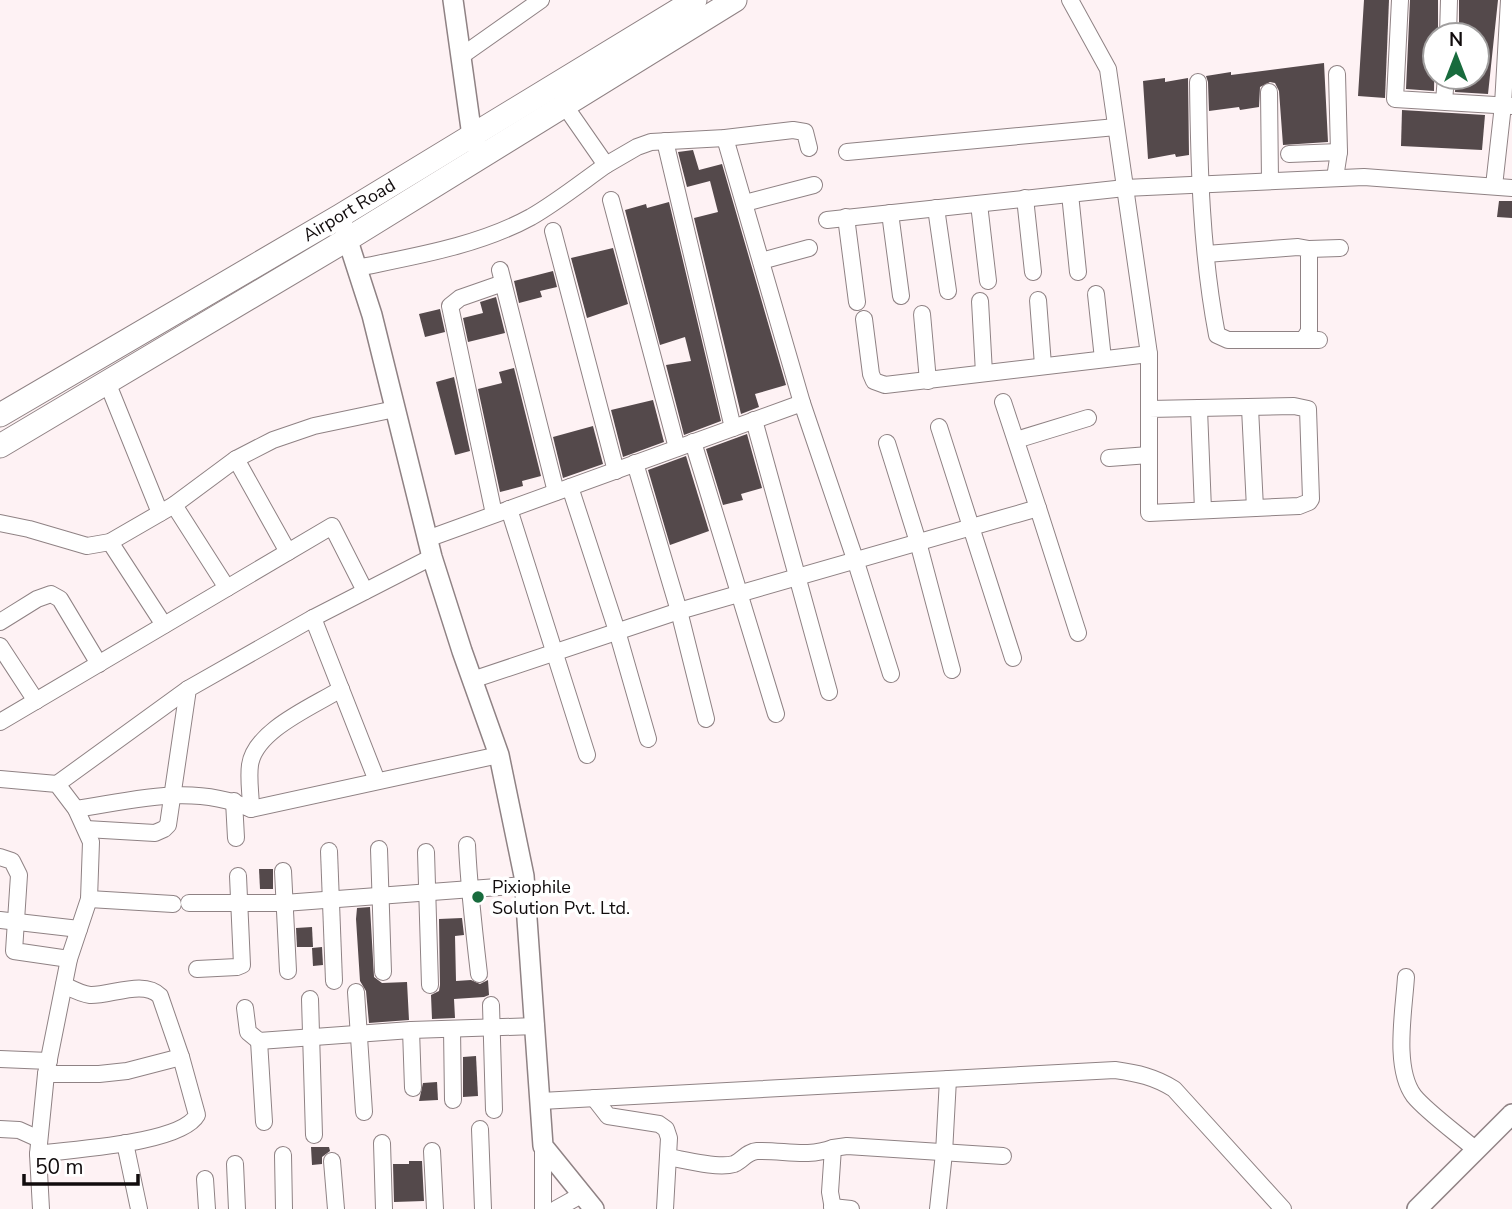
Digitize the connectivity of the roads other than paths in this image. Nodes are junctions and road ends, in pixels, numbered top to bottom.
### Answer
1 (453, 0) edge
2 (541, 0) edge
3 (735, 0) edge
4 (1070, 0) edge
5 (1400, 0) edge
6 (1449, 0) edge
7 (1509, 0) edge
8 (682, 3) edge
9 (1448, 21) edge
10 (460, 57) junction
11 (1337, 74) dead end
12 (1198, 82) dead end
13 (1445, 91) edge
14 (1269, 92) dead end
15 (1444, 102) junction
16 (1507, 105) edge
17 (565, 106) junction
18 (1116, 127) junction
19 (725, 138) junction
20 (665, 141) junction
21 (477, 146) junction
22 (809, 148) dead end
23 (847, 152) dead end
24 (1339, 152) junction
25 (1289, 154) dead end
26 (606, 165) junction
27 (1335, 178) junction
28 (1270, 181) junction
29 (814, 185) dead end
30 (1200, 185) junction
31 (1494, 186) junction
32 (1512, 187) edge
33 (1125, 188) junction
34 (1070, 194) junction
35 (1025, 198) junction
36 (611, 200) dead end
37 (745, 203) junction
38 (979, 204) junction
39 (936, 208) junction
40 (890, 212) junction
41 (340, 216) junction
42 (846, 217) junction
43 (827, 219) dead end
44 (553, 231) dead end
45 (348, 239) junction
46 (809, 248) dead end
47 (1340, 248) dead end
48 (1309, 249) junction
49 (1206, 254) junction
50 (761, 261) junction
51 (357, 268) junction
52 (1032, 272) dead end
53 (1079, 272) dead end
54 (988, 281) dead end
55 (948, 291) dead end
56 (1096, 295) dead end
57 (901, 296) dead end
58 (1038, 300) dead end
59 (857, 302) dead end
60 (980, 302) dead end
61 (922, 314) dead end
62 (864, 319) dead end
63 (1149, 354) junction
64 (1103, 359) junction
65 (1042, 365) junction
66 (984, 373) junction
67 (929, 381) junction
68 (107, 382) junction
69 (1003, 402) dead end
70 (802, 403) junction
71 (1250, 408) junction
72 (394, 409) junction
73 (1149, 409) junction
74 (1199, 409) junction
75 (0, 415) edge
76 (1087, 418) dead end
77 (754, 420) junction
78 (939, 426) dead end
79 (733, 428) junction
80 (1016, 440) junction
81 (693, 442) junction
82 (887, 443) dead end
83 (0, 446) edge
84 (677, 448) junction
85 (1149, 455) junction
86 (1109, 458) dead end
87 (236, 459) junction
88 (635, 463) junction
89 (616, 471) junction
90 (563, 489) junction
91 (1038, 508) junction
92 (1255, 508) junction
93 (167, 509) junction
94 (1203, 510) junction
95 (502, 511) junction
96 (0, 523) edge
97 (970, 527) junction
98 (110, 542) junction
99 (918, 542) junction
100 (430, 548) junction
101 (288, 552) junction
102 (855, 559) junction
103 (797, 576) junction
104 (227, 588) junction
105 (365, 591) junction
106 (740, 593) junction
107 (679, 611) junction
108 (313, 618) junction
109 (0, 622) edge
110 (164, 625) junction
111 (617, 631) junction
112 (1078, 633) dead end
113 (0, 646) edge
114 (553, 653) junction
115 (1013, 658) dead end
116 (99, 664) junction
117 (952, 670) dead end
118 (891, 674) dead end
119 (472, 680) junction
120 (188, 690) junction
121 (341, 690) junction
122 (829, 692) dead end
123 (36, 701) junction
124 (776, 715) dead end
125 (706, 719) dead end
126 (0, 722) edge
127 (648, 739) dead end
128 (499, 755) junction
129 (587, 755) dead end
130 (0, 779) edge
131 (377, 781) junction
132 (57, 784) junction
133 (172, 793) junction
134 (234, 801) junction
135 (76, 809) junction
136 (251, 809) junction
137 (86, 829) junction
138 (236, 838) dead end
139 (467, 845) dead end
140 (379, 849) dead end
141 (329, 850) dead end
142 (426, 852) dead end
143 (0, 857) edge
144 (283, 871) dead end
145 (237, 876) dead end
146 (525, 885) junction
147 (469, 889) junction
148 (427, 892) junction
149 (381, 895) junction
150 (89, 899) junction
151 (330, 900) junction
152 (239, 902) junction
153 (284, 903) junction
154 (8, 920) edge
155 (79, 929) junction
156 (7, 950) edge
157 (69, 959) junction
158 (197, 969) dead end
159 (288, 971) dead end
160 (383, 972) dead end
161 (479, 974) dead end
162 (1406, 977) dead end
163 (334, 981) dead end
164 (64, 985) junction
165 (430, 985) dead end
166 (356, 992) dead end
167 (310, 999) dead end
168 (491, 1005) dead end
169 (244, 1008) dead end
170 (536, 1026) junction
171 (492, 1027) junction
172 (452, 1029) junction
173 (411, 1030) junction
174 (359, 1035) junction
175 (311, 1038) junction
176 (259, 1041) junction
177 (181, 1057) junction
178 (0, 1059) edge
179 (47, 1067) junction
180 (948, 1079) junction
181 (413, 1088) dead end
182 (594, 1098) junction
183 (453, 1100) dead end
184 (541, 1101) junction
185 (494, 1110) dead end
186 (364, 1112) dead end
187 (1512, 1114) edge
188 (264, 1122) dead end
189 (0, 1129) edge
190 (480, 1129) dead end
191 (314, 1135) dead end
192 (125, 1143) junction
193 (382, 1143) dead end
194 (38, 1146) junction
195 (543, 1146) junction
196 (833, 1148) junction
197 (1476, 1150) junction
198 (432, 1151) dead end
199 (944, 1153) junction
200 (283, 1155) dead end
201 (1003, 1156) dead end
202 (668, 1157) junction
203 (332, 1161) dead end
204 (236, 1164) dead end
205 (205, 1179) dead end
206 (588, 1202) edge
207 (833, 1208) edge
208 (41, 1209) edge
209 (139, 1209) edge
210 (206, 1209) edge
211 (237, 1209) edge
212 (284, 1209) edge
213 (336, 1209) edge
214 (384, 1209) edge
215 (435, 1209) edge
216 (483, 1209) edge
217 (543, 1209) edge
218 (556, 1209) edge
219 (665, 1209) edge
220 (851, 1209) edge
221 (938, 1209) edge
222 (1283, 1209) edge
223 (1417, 1209) edge

1 - 10 street
2 - 10 street
3 - 17 main road
4 - 18 street
5 - 15 street
6 - 9 street
7 - 16 street
8 - 21 main road, Airport Road
10 - 21 street
11 - 24 street
12 - 30 street
13 - 15 street
14 - 28 street
15 - 16 street
16 - 31 street
17 - 21 main road
17 - 26 street
18 - 23 street
18 - 33 street
19 - 20 street
19 - 22 street
19 - 37 street
20 - 26 street
20 - 79 street
21 - 41 main road, Airport Road
21 - 45 main road
24 - 25 street
24 - 27 street
26 - 51 street
27 - 28 street
27 - 31 street
28 - 30 street
29 - 37 street
30 - 33 street
30 - 49 street
31 - 32 street
33 - 34 street
33 - 63 street
34 - 35 street
34 - 53 street
35 - 38 street
35 - 52 street
36 - 84 street
37 - 50 street
38 - 39 street
38 - 54 street
39 - 40 street
39 - 55 street
40 - 42 street
40 - 57 street
41 - 45 street
41 - 75 main road, Airport Road
42 - 43 street
42 - 59 street
44 - 89 street
45 - 51 street
45 - 68 main road
46 - 50 street
47 - 48 street
48 - 49 street
48 - 49 street
50 - 70 street
51 - 72 street
56 - 64 street
58 - 65 street
60 - 66 street
61 - 67 street
62 - 67 street
63 - 64 street
63 - 73 street
64 - 65 street
65 - 66 street
66 - 67 street
68 - 83 main road
68 - 93 street
69 - 80 street
70 - 77 street
70 - 102 street
71 - 74 street
71 - 92 street
71 - 92 street
72 - 87 street
72 - 100 street
73 - 74 street
73 - 85 street
74 - 94 street
76 - 80 street
77 - 79 street
77 - 103 street
78 - 97 street
79 - 81 street
80 - 91 street
81 - 84 street
81 - 106 street
82 - 99 street
84 - 88 street
85 - 86 street
85 - 94 street
87 - 93 street
87 - 101 street
88 - 89 street
88 - 107 street
89 - 90 street
90 - 95 street
90 - 95 street
90 - 111 street
91 - 97 street
91 - 112 street
92 - 94 street
93 - 98 street
93 - 104 street
95 - 100 street
95 - 114 street
96 - 98 street
97 - 99 street
97 - 115 street
98 - 110 street
99 - 102 street
99 - 117 street
100 - 105 street
100 - 119 street
101 - 104 street
101 - 105 street
102 - 103 street
102 - 118 street
103 - 106 street
103 - 122 street
104 - 110 street
105 - 108 street
106 - 107 street
106 - 124 street
107 - 111 street
107 - 125 street
108 - 120 street
108 - 121 street
109 - 116 street
110 - 116 street
111 - 114 street
111 - 127 street
113 - 123 street
114 - 119 street
114 - 129 street
116 - 123 street
119 - 128 street
120 - 132 street
120 - 133 street
121 - 131 street
121 - 136 street
123 - 126 street
128 - 131 street
128 - 146 street
130 - 132 street
131 - 136 street
132 - 135 street
133 - 134 street
133 - 135 street
133 - 137 street
134 - 136 street
134 - 138 street
135 - 137 street
137 - 150 street
139 - 147 street
140 - 149 street
141 - 151 street
142 - 148 street
143 - 154 street
144 - 153 street
145 - 152 street
146 - 147 street
146 - 170 street
147 - 148 street
147 - 161 street
148 - 149 street
148 - 165 street
149 - 151 street
149 - 160 street
150 - 152 street
150 - 155 street
151 - 153 street
151 - 163 street
152 - 153 street
152 - 158 street
153 - 159 street
154 - 155 street
154 - 156 street
155 - 157 street
156 - 157 street
157 - 164 street
162 - 197 street
164 - 177 street
164 - 179 street
166 - 174 street
167 - 175 street
168 - 171 street
169 - 176 street
170 - 171 street
170 - 184 street
171 - 172 street
171 - 185 street
172 - 173 street
172 - 183 street
173 - 174 street
173 - 181 street
174 - 175 street
174 - 186 street
175 - 176 street
175 - 191 street
176 - 188 street
177 - 179 street
177 - 192 street
178 - 179 street
179 - 194 street
180 - 182 street
180 - 199 street
180 - 222 street
182 - 184 street
182 - 202 street
184 - 195 street
187 - 197 street
189 - 194 street
190 - 216 street
192 - 194 street
192 - 209 street
193 - 214 street
194 - 208 street
195 - 206 street
195 - 217 street
196 - 199 street
196 - 202 street
196 - 207 street
197 - 223 street
198 - 215 street
199 - 201 street
199 - 221 street
200 - 212 street
202 - 219 street
203 - 213 street
204 - 211 street
205 - 210 street
206 - 218 street
207 - 220 street

